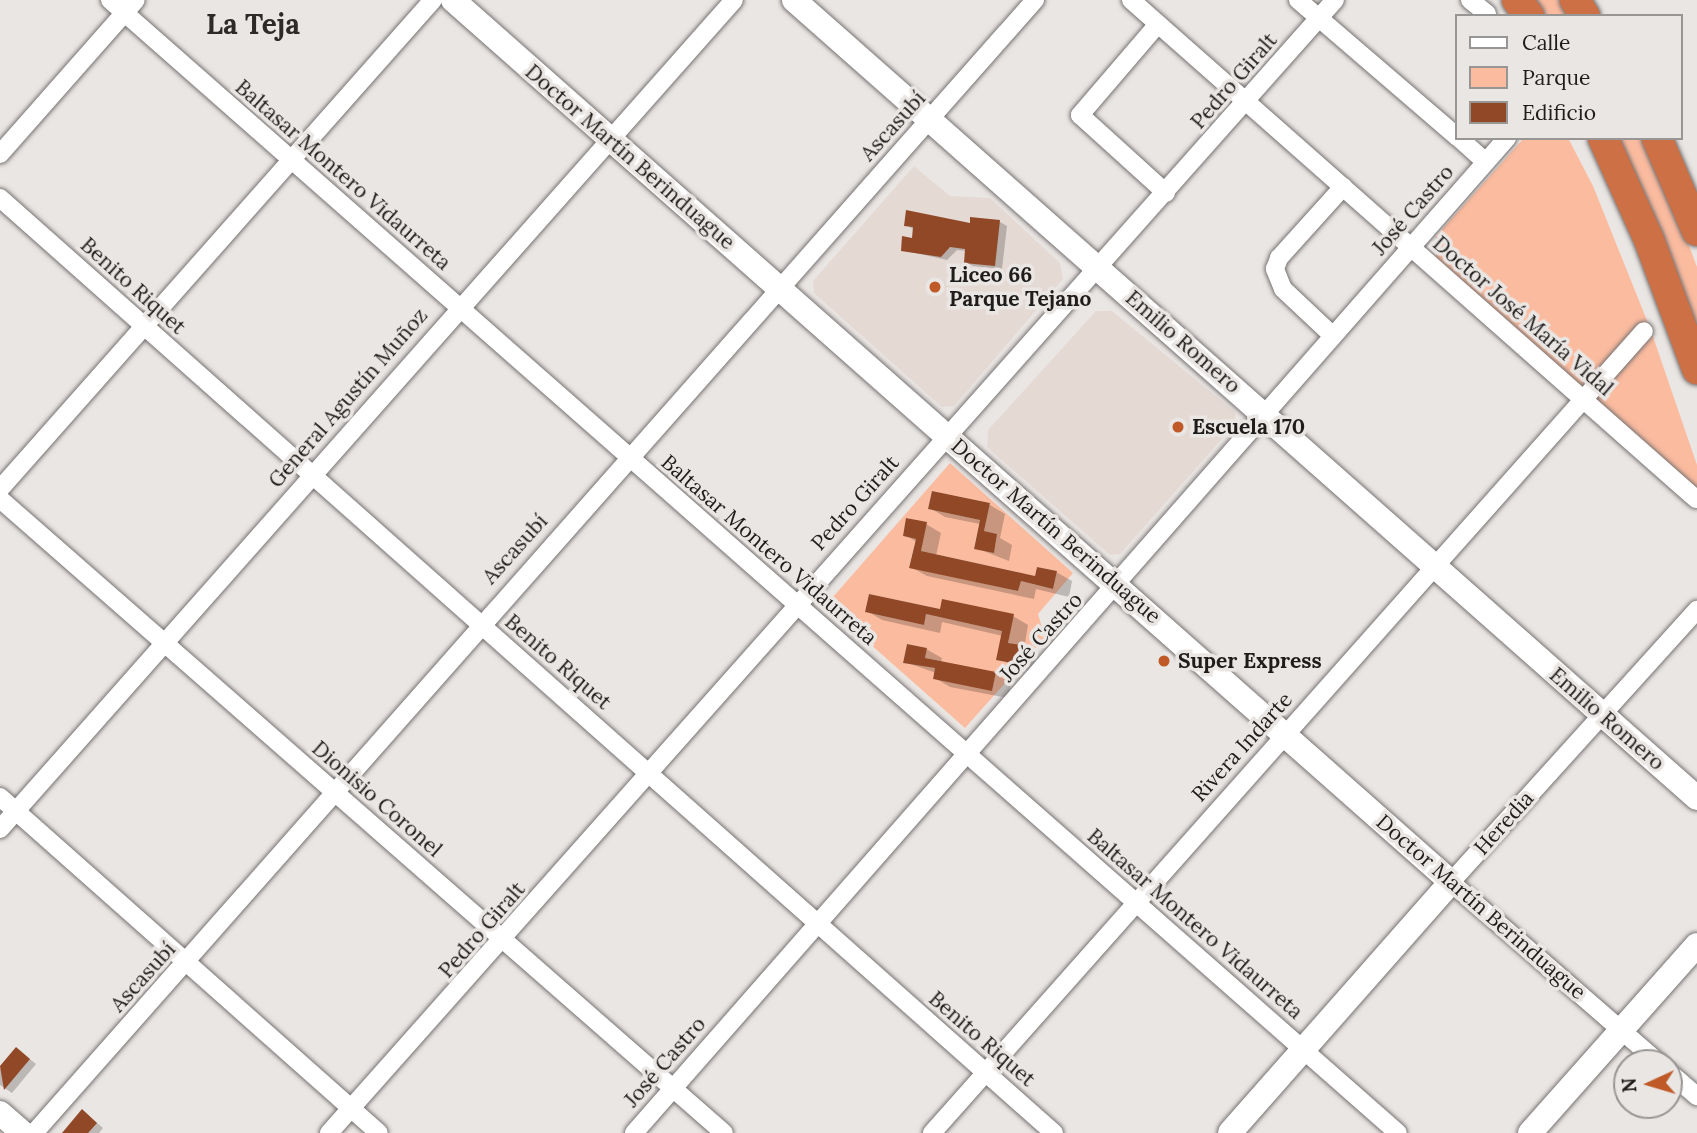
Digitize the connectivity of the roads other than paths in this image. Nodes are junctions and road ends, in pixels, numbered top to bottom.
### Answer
1 (110, 0) edge
2 (433, 0) edge
3 (453, 0) edge
4 (734, 0) edge
5 (794, 0) edge
6 (1035, 0) edge
7 (1131, 0) edge
8 (1298, 0) edge
9 (1335, 0) edge
10 (1470, 0) edge
11 (130, 7) edge
12 (1487, 14) edge
13 (1319, 18) junction
14 (1158, 24) junction
15 (1245, 101) junction
16 (929, 120) junction
17 (1456, 136) edge
18 (1460, 140) edge
19 (1505, 140) edge
20 (1604, 140) edge
21 (1658, 140) edge
22 (607, 141) junction
23 (0, 154) edge
24 (292, 160) junction
25 (1486, 162) junction
26 (1343, 187) junction
27 (1166, 193) junction
28 (0, 198) edge
29 (1697, 231) edge
30 (1411, 248) junction
31 (1099, 269) junction
32 (779, 286) junction
33 (458, 307) junction
34 (144, 327) junction
35 (1644, 331) dead end
36 (1332, 335) junction
37 (1697, 369) edge
38 (1582, 398) junction
39 (1264, 413) junction
40 (947, 435) junction
41 (628, 456) junction
42 (311, 474) junction
43 (0, 489) edge
44 (0, 499) edge
45 (1696, 499) edge
46 (1434, 566) junction
47 (1118, 585) junction
48 (795, 603) junction
49 (1697, 610) edge
50 (479, 624) junction
51 (162, 642) junction
52 (1602, 713) junction
53 (1286, 733) junction
54 (967, 754) junction
55 (648, 772) junction
56 (334, 791) junction
57 (0, 797) edge
58 (1697, 798) edge
59 (15, 811) junction
60 (0, 829) edge
61 (1451, 882) junction
62 (1135, 902) junction
63 (817, 923) junction
64 (504, 941) junction
65 (1697, 945) edge
66 (186, 963) junction
67 (1622, 1031) junction
68 (1643, 1049) edge
69 (1305, 1050) junction
70 (986, 1072) junction
71 (1683, 1084) edge
72 (673, 1089) junction
73 (1697, 1096) edge
74 (350, 1109) junction
75 (0, 1113) edge
76 (23, 1133) edge
77 (34, 1133) edge
78 (329, 1133) edge
79 (379, 1133) edge
80 (634, 1133) edge
81 (724, 1133) edge
82 (932, 1133) edge
83 (1054, 1133) edge
84 (1230, 1133) edge
85 (1398, 1133) edge
86 (1530, 1133) edge

1 - 11 street, Baltasar Montero Vidaurreta
2 - 24 street
3 - 22 street, Doctor Martín Berinduague
4 - 22 street, General Agustín Muñoz
5 - 16 street, Emilio Romero
6 - 16 street, Ascasubí
7 - 14 street, Doctor José María Vidal
8 - 13 street
9 - 13 street, Pedro Giralt
10 - 12 street
11 - 23 street
11 - 24 street, Baltasar Montero Vidaurreta
13 - 15 street, Pedro Giralt
13 - 17 street
14 - 15 street, Doctor José María Vidal
14 - 27 street
15 - 26 street, Doctor José María Vidal
15 - 27 street, Pedro Giralt
16 - 31 street, Emilio Romero
16 - 32 street, Ascasubí
18 - 25 street
19 - 25 street, José Castro
20 - 37 highway
21 - 29 highway
22 - 32 street, Doctor Martín Berinduague
22 - 33 street, General Agustín Muñoz
24 - 33 street, Baltasar Montero Vidaurreta
24 - 34 street
25 - 30 street, José Castro
26 - 30 street, Doctor José María Vidal
26 - 36 street
27 - 31 street, Pedro Giralt
28 - 34 street, Benito Riquet
30 - 36 street, José Castro
30 - 38 street, Doctor José María Vidal
31 - 39 street, Emilio Romero
31 - 40 street, Pedro Giralt
32 - 40 street, Doctor Martín Berinduague
32 - 41 street, Ascasubí
33 - 41 street, Baltasar Montero Vidaurreta
33 - 42 street, General Agustín Muñoz
34 - 42 street, Benito Riquet
34 - 43 street
35 - 38 street, Rivera Indarte
36 - 39 street, José Castro
38 - 45 street, Doctor José María Vidal
38 - 46 street, Rivera Indarte
39 - 46 street, Emilio Romero
39 - 47 street, José Castro
40 - 47 street, Doctor Martín Berinduague
40 - 48 street, Pedro Giralt
41 - 48 street, Baltasar Montero Vidaurreta
41 - 50 street, Ascasubí
42 - 50 street, Benito Riquet
42 - 51 street, General Agustín Muñoz
44 - 51 street, Dionisio Coronel
46 - 52 street, Emilio Romero
46 - 53 street, Rivera Indarte
47 - 53 street, Doctor Martín Berinduague
47 - 54 street, José Castro
48 - 54 street, Baltasar Montero Vidaurreta
48 - 55 street, Pedro Giralt
49 - 52 street, Heredia
50 - 55 street, Benito Riquet
50 - 56 street, Ascasubí
51 - 56 street, Dionisio Coronel
51 - 59 street, General Agustín Muñoz
52 - 58 street, Emilio Romero
52 - 61 street, Heredia
53 - 61 street, Doctor Martín Berinduague
53 - 62 street, Rivera Indarte
54 - 62 street, Baltasar Montero Vidaurreta
54 - 63 street, José Castro
55 - 63 street, Benito Riquet
55 - 64 street, Pedro Giralt
56 - 64 street, Dionisio Coronel
56 - 66 street, Ascasubí
57 - 59 street
59 - 60 street, General Agustín Muñoz
59 - 66 street
61 - 67 street, Doctor Martín Berinduague
61 - 69 street, Heredia
62 - 69 street, Baltasar Montero Vidaurreta
62 - 70 street, Rivera Indarte
63 - 70 street, Benito Riquet
63 - 72 street, José Castro
64 - 72 street, Dionisio Coronel
64 - 74 street, Pedro Giralt
65 - 67 street
66 - 74 street
66 - 77 street, Ascasubí
67 - 68 street, Doctor Martín Berinduague
67 - 86 street
69 - 84 street, Heredia
69 - 85 street, Baltasar Montero Vidaurreta
70 - 82 street, Rivera Indarte
70 - 83 street, Benito Riquet
71 - 73 street
72 - 80 street, José Castro
72 - 81 street, Dionisio Coronel
74 - 78 street, Pedro Giralt
74 - 79 street
75 - 76 street

